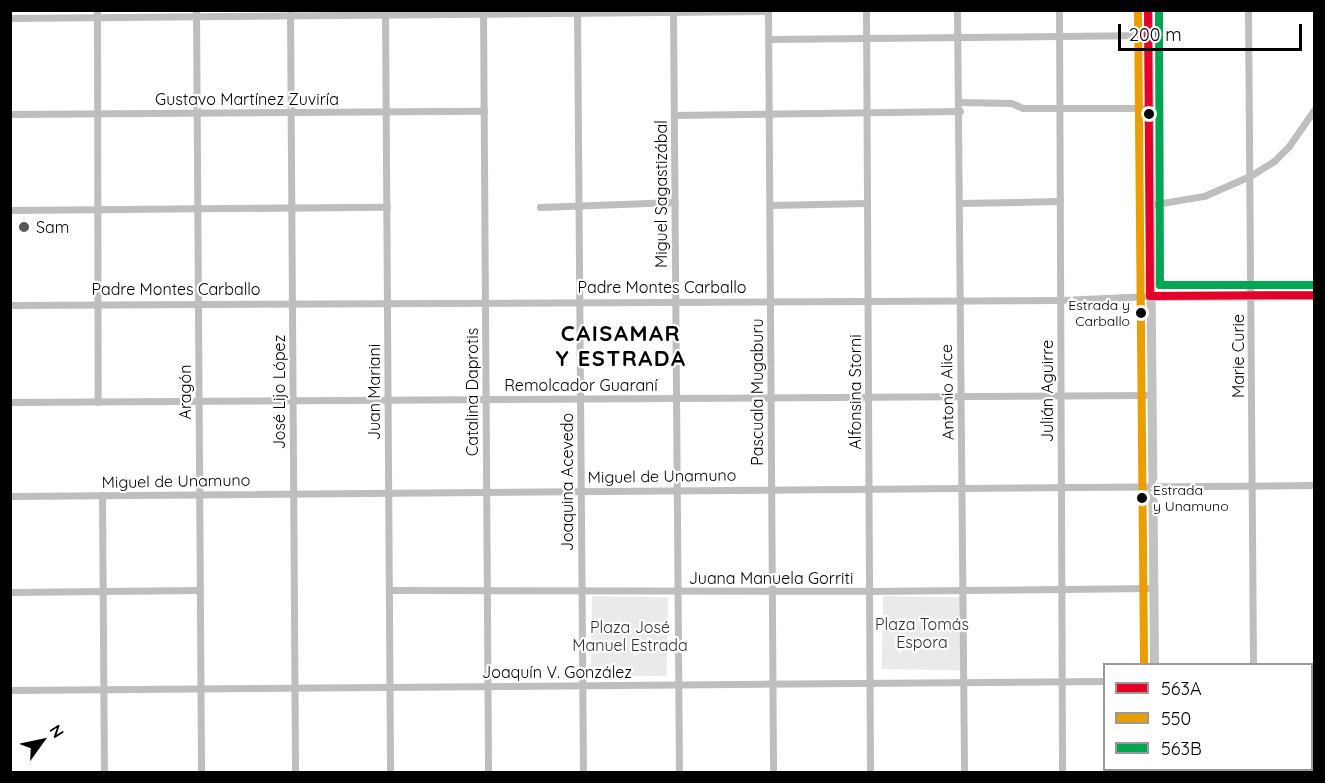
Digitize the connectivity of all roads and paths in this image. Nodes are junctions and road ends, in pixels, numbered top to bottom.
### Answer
1 (866, 10) edge
2 (957, 10) edge
3 (1059, 10) edge
4 (1149, 10) edge
5 (1248, 10) edge
6 (673, 11) edge
7 (768, 11) edge
8 (290, 13) edge
9 (385, 13) edge
10 (483, 13) edge
11 (577, 13) edge
12 (97, 14) edge
13 (196, 14) edge
14 (10, 18) edge
15 (1149, 35) junction
16 (1059, 36) junction
17 (957, 37) junction
18 (866, 38) junction
19 (769, 39) junction
20 (959, 102) junction
21 (1059, 107) junction
22 (1150, 108) junction
23 (1314, 110) edge
24 (484, 111) junction
25 (867, 111) junction
26 (960, 111) junction
27 (291, 112) junction
28 (386, 112) junction
29 (197, 113) junction
30 (769, 113) junction
31 (10, 114) edge
32 (96, 114) junction
33 (674, 115) junction
34 (1250, 177) junction
35 (1060, 201) junction
36 (675, 202) junction
37 (867, 203) junction
38 (959, 203) junction
39 (578, 205) junction
40 (770, 205) junction
41 (1150, 205) junction
42 (387, 207) junction
43 (540, 207) dead end
44 (197, 208) junction
45 (291, 208) junction
46 (97, 209) junction
47 (10, 210) edge
48 (1314, 295) edge
49 (1150, 296) junction
50 (1251, 296) junction
51 (1061, 300) junction
52 (868, 301) junction
53 (960, 301) junction
54 (675, 302) junction
55 (770, 302) junction
56 (387, 303) junction
57 (485, 303) junction
58 (579, 303) junction
59 (198, 304) junction
60 (292, 304) junction
61 (10, 305) edge
62 (98, 305) junction
63 (1060, 396) junction
64 (1151, 396) junction
65 (868, 397) junction
66 (961, 397) junction
67 (676, 398) junction
68 (771, 398) junction
69 (580, 399) junction
70 (388, 400) junction
71 (486, 400) junction
72 (198, 401) junction
73 (293, 401) junction
74 (10, 402) edge
75 (98, 402) junction
76 (1252, 485) junction
77 (1314, 485) edge
78 (1152, 486) junction
79 (1061, 487) junction
80 (962, 488) junction
81 (771, 489) junction
82 (869, 489) junction
83 (677, 490) junction
84 (581, 491) junction
85 (486, 492) junction
86 (293, 493) junction
87 (388, 493) junction
88 (199, 494) junction
89 (102, 495) junction
90 (10, 496) edge
91 (1153, 588) junction
92 (1061, 589) junction
93 (200, 590) junction
94 (389, 590) junction
95 (103, 591) junction
96 (677, 591) junction
97 (772, 591) junction
98 (869, 591) junction
99 (962, 591) junction
100 (10, 592) edge
101 (487, 592) junction
102 (581, 592) junction
103 (1154, 663) edge
104 (1253, 663) edge
105 (1103, 681) edge
106 (1062, 682) junction
107 (964, 683) junction
108 (582, 684) junction
109 (868, 684) junction
110 (773, 685) junction
111 (488, 686) junction
112 (678, 686) junction
113 (390, 687) junction
114 (295, 688) junction
115 (10, 690) edge
116 (103, 690) junction
117 (200, 690) junction
118 (104, 772) edge
119 (201, 772) edge
120 (295, 772) edge
121 (390, 772) edge
122 (488, 772) edge
123 (583, 772) edge
124 (678, 772) edge
125 (774, 772) edge
126 (870, 772) edge
127 (964, 772) edge
128 (1062, 772) edge

1 - 18 street, Alfonsina Storni
2 - 17 street, Antonio Alice
3 - 16 street, Julián Aguirre
4 - 15 main road
5 - 34 street, Marie Curie
6 - 7 street
6 - 11 street
6 - 33 street, Miguel Sagastizábal
7 - 19 street, Pascuala Mugaburu
8 - 9 street
8 - 13 street
8 - 27 street, José Lijo López
9 - 10 street
9 - 28 street, Juan Mariani
10 - 11 street
10 - 24 street, Catalina Daprotis
11 - 39 street, Joaquina Acevedo
12 - 13 street
12 - 14 street
12 - 32 street
13 - 29 street, Aragón
15 - 16 street
15 - 22 main road
16 - 17 street
16 - 21 street, Julián Aguirre
17 - 18 street
17 - 20 street, Antonio Alice
18 - 19 street
18 - 25 street, Alfonsina Storni
19 - 30 street, Pascuala Mugaburu
20 - 21 street
20 - 26 street, Antonio Alice
21 - 22 street
21 - 35 street, Julián Aguirre
22 - 41 main road
23 - 34 street
24 - 28 street, Gustavo Martínez Zuviría
24 - 57 street, Catalina Daprotis
25 - 26 street
25 - 30 street
25 - 37 street, Alfonsina Storni
26 - 38 street, Antonio Alice
27 - 28 street, Gustavo Martínez Zuviría
27 - 29 street, Gustavo Martínez Zuviría
27 - 45 street, José Lijo López
28 - 42 street, Juan Mariani
29 - 32 street, Gustavo Martínez Zuviría
29 - 44 street, Aragón
30 - 33 street
30 - 40 street, Pascuala Mugaburu
31 - 32 street, Gustavo Martínez Zuviría
32 - 46 street
33 - 36 street, Miguel Sagastizábal
34 - 41 street
34 - 50 street, Marie Curie
35 - 38 street
35 - 51 street, Julián Aguirre
36 - 39 street
36 - 54 street, Miguel Sagastizábal
37 - 40 street
37 - 52 street, Alfonsina Storni
38 - 53 street, Antonio Alice
39 - 43 street
39 - 58 street, Joaquina Acevedo
40 - 55 street, Pascuala Mugaburu
41 - 49 main road
42 - 45 street
42 - 56 street, Juan Mariani
44 - 45 street
44 - 46 street
44 - 59 street, Aragón
45 - 60 street, José Lijo López
46 - 47 street
46 - 62 street
48 - 50 main road, Padre Montes Carballo
49 - 50 main road, Padre Montes Carballo
49 - 51 street, Padre Montes Carballo
49 - 64 main road
50 - 76 street, Marie Curie
51 - 53 street, Padre Montes Carballo
51 - 63 street, Julián Aguirre
52 - 53 street, Padre Montes Carballo
52 - 55 street, Padre Montes Carballo
52 - 65 street, Alfonsina Storni
53 - 66 street, Antonio Alice
54 - 55 street, Padre Montes Carballo
54 - 58 street, Padre Montes Carballo
54 - 67 street, Miguel Sagastizábal
55 - 68 street, Pascuala Mugaburu
56 - 57 street, Padre Montes Carballo
56 - 60 street, Padre Montes Carballo
56 - 70 street, Juan Mariani
57 - 58 street, Padre Montes Carballo
57 - 71 street, Catalina Daprotis
58 - 69 street, Joaquina Acevedo
59 - 60 street, Padre Montes Carballo
59 - 62 street, Padre Montes Carballo
59 - 72 street, Aragón
60 - 73 street, José Lijo López
61 - 62 street, Padre Montes Carballo
62 - 75 street
63 - 64 street, Remolcador Guaraní
63 - 66 street, Remolcador Guaraní
63 - 79 street, Julián Aguirre
64 - 78 main road
65 - 66 street, Remolcador Guaraní
65 - 68 street, Remolcador Guaraní
65 - 82 street, Alfonsina Storni
66 - 80 street, Antonio Alice
67 - 68 street, Remolcador Guaraní
67 - 69 street, Remolcador Guaraní
67 - 83 street, Miguel Sagastizábal
68 - 81 street, Pascuala Mugaburu
69 - 71 street, Remolcador Guaraní
69 - 84 street, Joaquina Acevedo
70 - 71 street, Remolcador Guaraní
70 - 73 street, Remolcador Guaraní
70 - 87 street, Juan Mariani
71 - 85 street, Catalina Daprotis
72 - 73 street, Remolcador Guaraní
72 - 75 street, Remolcador Guaraní
72 - 88 street, Aragón
73 - 86 street, José Lijo López
74 - 75 street, Remolcador Guaraní
76 - 77 street, Miguel de Unamuno
76 - 78 street, Miguel de Unamuno
76 - 104 street, Marie Curie
78 - 79 street, Miguel de Unamuno
78 - 91 main road
79 - 80 street, Miguel de Unamuno
79 - 92 street, Julián Aguirre
80 - 82 street, Miguel de Unamuno
80 - 99 street, Antonio Alice
81 - 82 street, Miguel de Unamuno
81 - 83 street, Miguel de Unamuno
81 - 97 street, Pascuala Mugaburu
82 - 98 street, Alfonsina Storni
83 - 84 street, Miguel de Unamuno
83 - 96 street, Miguel Sagastizábal
84 - 85 street, Miguel de Unamuno
84 - 102 street, Joaquina Acevedo
85 - 87 street, Miguel de Unamuno
85 - 101 street, Catalina Daprotis
86 - 87 street, Miguel de Unamuno
86 - 88 street, Miguel de Unamuno
86 - 114 street, José Lijo López
87 - 94 street, Juan Mariani
88 - 89 street, Miguel de Unamuno
88 - 93 street, Aragón
89 - 90 street, Miguel de Unamuno
89 - 95 street
91 - 92 street, Juana Manuela Gorriti
91 - 103 main road
92 - 99 street, Juana Manuela Gorriti
92 - 106 street, Julián Aguirre
93 - 95 street
93 - 117 street, Aragón
94 - 101 street, Juana Manuela Gorriti
94 - 113 street, Juan Mariani
95 - 100 street
95 - 116 street
96 - 97 street, Juana Manuela Gorriti
96 - 102 street, Juana Manuela Gorriti
96 - 112 street, Miguel Sagastizábal
97 - 98 street, Juana Manuela Gorriti
97 - 110 street, Pascuala Mugaburu
98 - 99 street, Juana Manuela Gorriti
98 - 109 street, Alfonsina Storni
99 - 107 street, Antonio Alice
101 - 102 street, Juana Manuela Gorriti
101 - 111 street, Catalina Daprotis
102 - 108 street, Joaquina Acevedo
105 - 106 street, Joaquín V. González
106 - 107 street, Joaquín V. González
106 - 128 street, Julián Aguirre
107 - 109 street, Joaquín V. González
107 - 127 street, Antonio Alice
108 - 111 street, Joaquín V. González
108 - 112 street, Joaquín V. González
108 - 123 street, Joaquina Acevedo
109 - 110 street, Joaquín V. González
109 - 126 street, Alfonsina Storni
110 - 112 street, Joaquín V. González
110 - 125 street, Pascuala Mugaburu
111 - 113 street, Joaquín V. González
111 - 122 street, Catalina Daprotis
112 - 124 street, Miguel Sagastizábal
113 - 114 street, Joaquín V. González
113 - 121 street, Juan Mariani
114 - 117 street, Joaquín V. González
114 - 120 street, José Lijo López
115 - 116 street, Joaquín V. González
116 - 117 street, Joaquín V. González
116 - 118 street
117 - 119 street, Aragón

